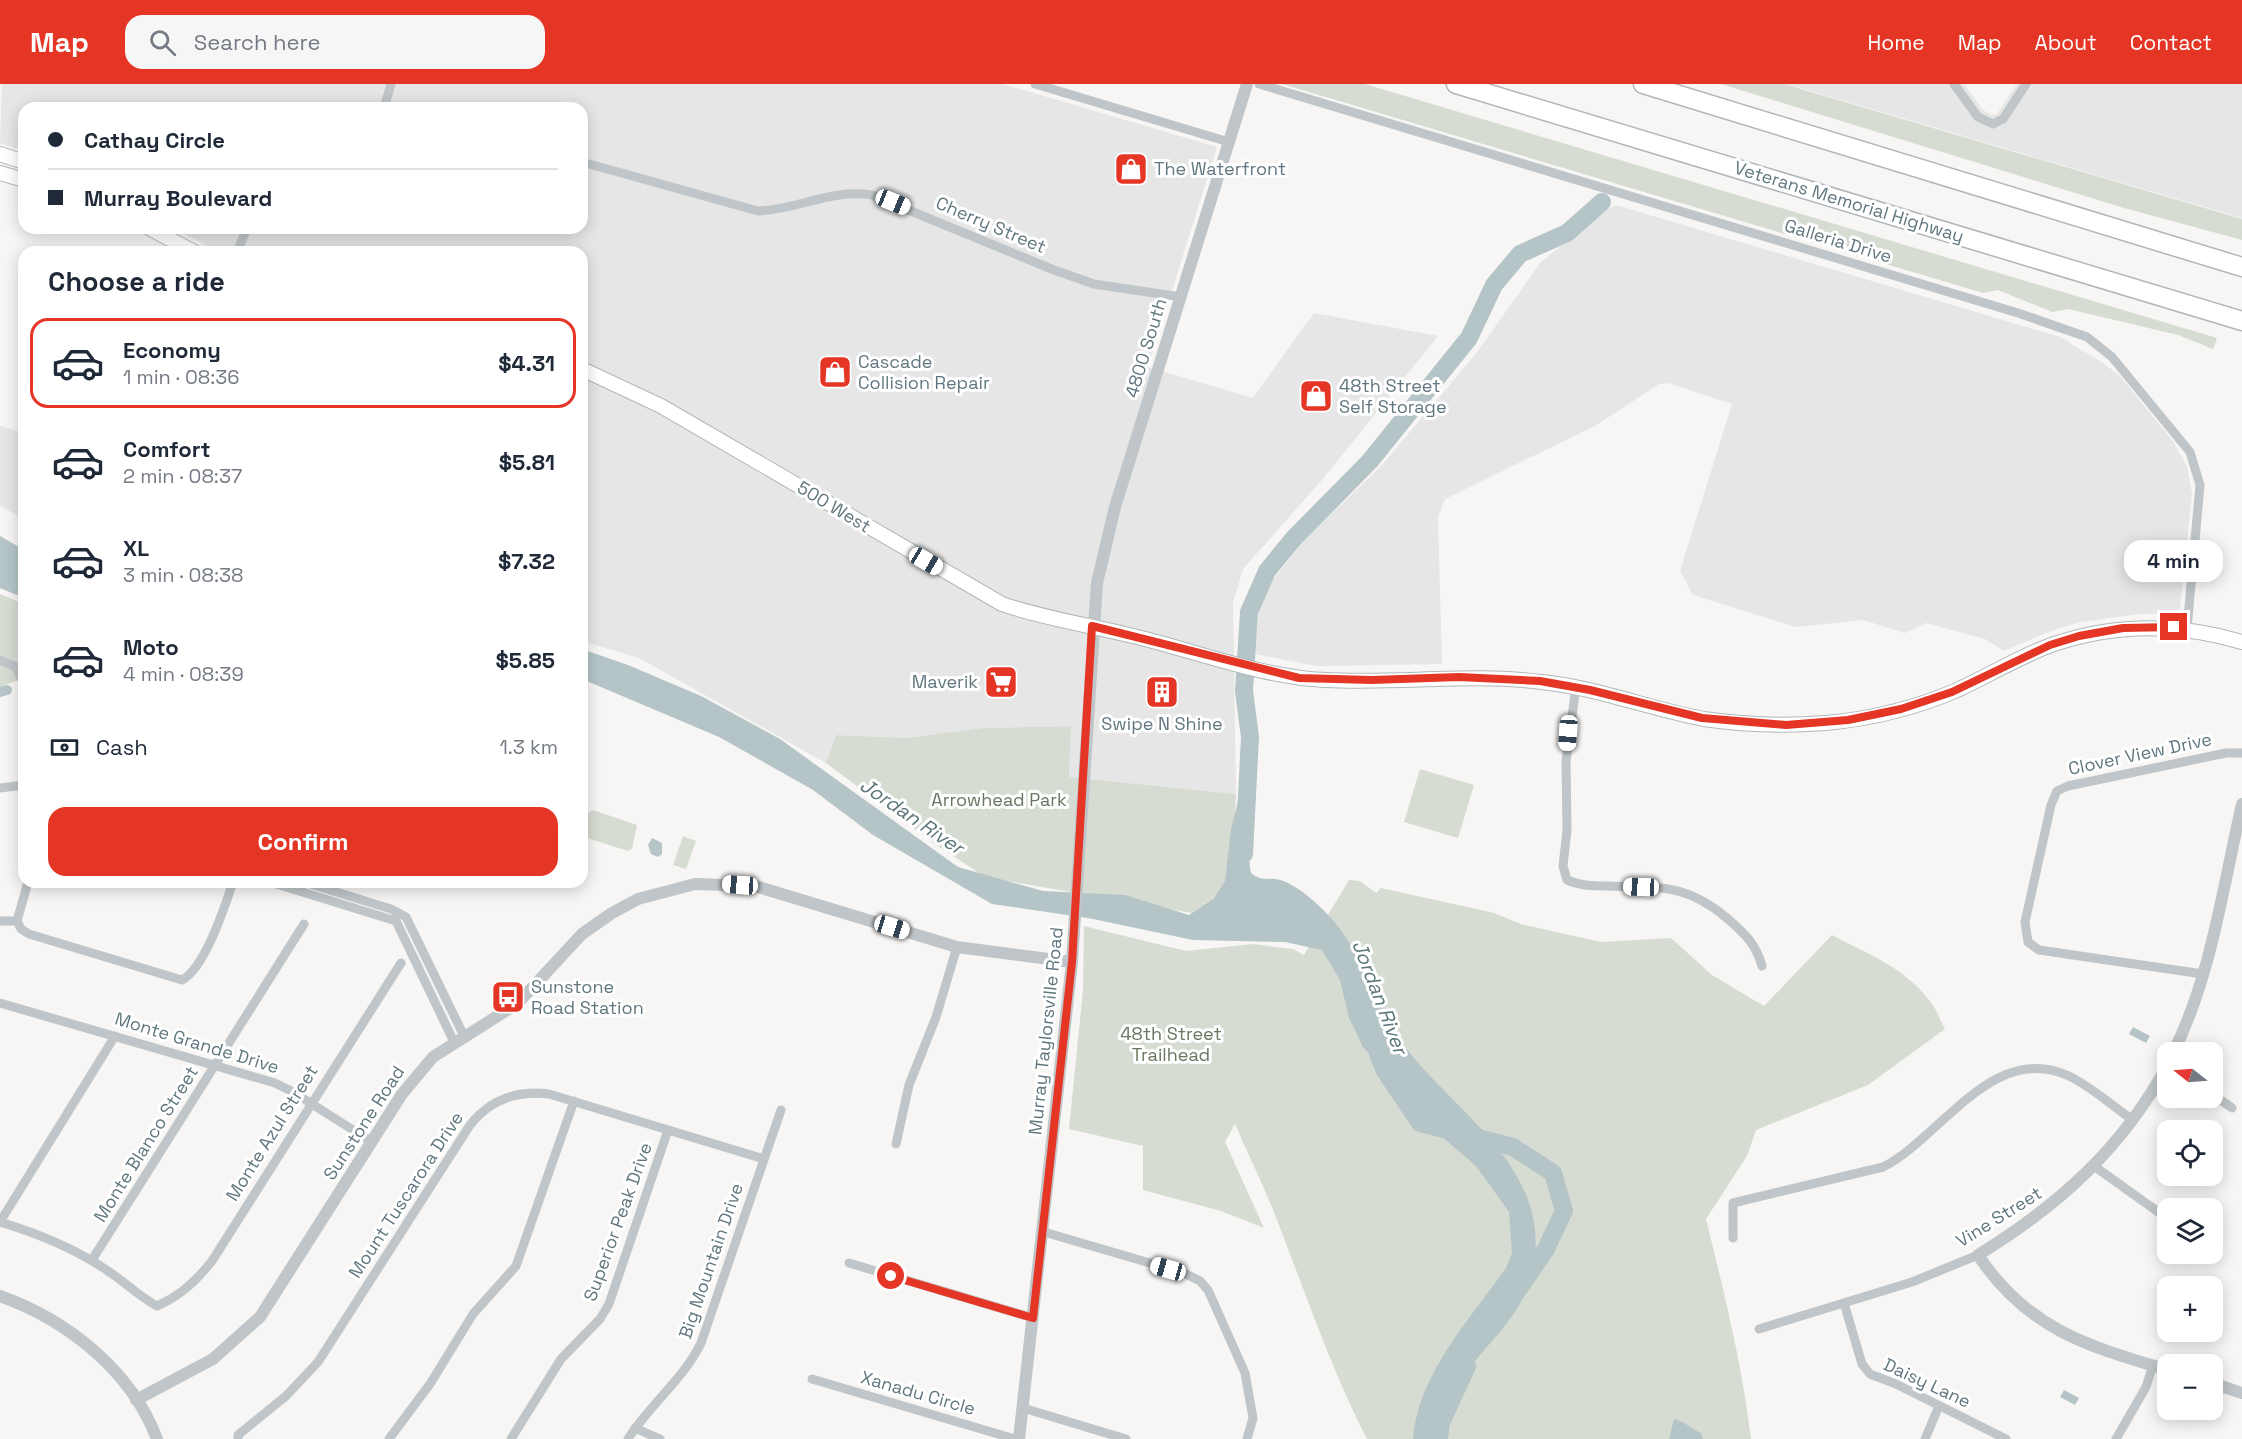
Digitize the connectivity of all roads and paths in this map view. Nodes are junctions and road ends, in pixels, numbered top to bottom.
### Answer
1 (391, 84) edge
2 (1035, 84) edge
3 (1247, 84) edge
4 (1259, 84) edge
5 (1456, 84) edge
6 (1643, 84) edge
7 (1954, 84) edge
8 (2026, 84) edge
9 (386, 102) edge
10 (1229, 142) junction
11 (0, 154) edge
12 (18, 160) edge
13 (588, 164) edge
14 (0, 173) edge
15 (18, 178) edge
16 (160, 234) edge
17 (183, 246) edge
18 (2242, 267) edge
19 (1181, 297) junction
20 (2242, 321) edge
21 (588, 372) edge
22 (1092, 626) junction
23 (2187, 628) junction
24 (2242, 642) edge
25 (0, 660) edge
26 (18, 671) edge
27 (1576, 687) junction
28 (2242, 753) edge
29 (18, 786) edge
30 (0, 788) edge
31 (2242, 804) edge
32 (26, 888) edge
33 (231, 888) edge
34 (289, 888) edge
35 (323, 888) edge
36 (0, 921) edge
37 (16, 921) junction
38 (304, 924) dead end
39 (957, 947) junction
40 (1072, 962) junction
41 (401, 963) dead end
42 (1762, 966) dead end
43 (2202, 974) junction
44 (0, 1003) edge
45 (115, 1036) junction
46 (459, 1039) junction
47 (2178, 1042) edge
48 (214, 1065) junction
49 (2157, 1088) edge
50 (574, 1101) junction
51 (2223, 1102) edge
52 (311, 1103) junction
53 (2232, 1108) dead end
54 (781, 1110) dead end
55 (2133, 1120) junction
56 (669, 1130) junction
57 (372, 1142) junction
58 (896, 1144) dead end
59 (764, 1159) junction
60 (2094, 1167) junction
61 (2157, 1211) edge
62 (0, 1222) edge
63 (1044, 1232) junction
64 (1733, 1238) dead end
65 (1978, 1255) junction
66 (92, 1260) junction
67 (849, 1263) dead end
68 (0, 1296) edge
69 (1844, 1303) junction
70 (1033, 1318) junction
71 (1759, 1329) dead end
72 (2153, 1365) junction
73 (2157, 1366) edge
74 (812, 1379) dead end
75 (2223, 1387) edge
76 (2242, 1393) edge
77 (136, 1400) junction
78 (1939, 1406) junction
79 (1023, 1408) junction
80 (635, 1428) junction
81 (157, 1439) edge
82 (238, 1439) edge
83 (389, 1439) edge
84 (511, 1439) edge
85 (628, 1439) edge
86 (660, 1439) edge
87 (1017, 1439) edge
88 (1126, 1439) edge
89 (1247, 1439) edge
90 (1925, 1439) edge
91 (2006, 1439) edge
92 (2116, 1439) edge

1 - 9 street
2 - 10 street
3 - 10 street, 4800 South
4 - 23 street, Galleria Drive
5 - 20 highway, Veterans Memorial Highway
6 - 18 highway
7 - 8 street
10 - 19 street, 4800 South
11 - 12 main road
13 - 19 street, Cherry Street
14 - 15 main road
16 - 17 main road
19 - 22 street, 4800 South
21 - 22 main road, 500 West
22 - 27 main road, 500 West
22 - 40 street, Murray Taylorsville Road
23 - 24 main road, 500 West
23 - 27 main road, 500 West
25 - 26 street
27 - 42 street
28 - 43 street, Clover View Drive
29 - 30 street
31 - 43 street
32 - 37 street
33 - 37 street
34 - 46 street
35 - 46 street
36 - 37 street
38 - 48 street, Monte Blanco Street
39 - 40 street, Sunstone Road
39 - 46 street, Sunstone Road
39 - 58 street
40 - 63 street, Murray Taylorsville Road
41 - 52 street, Monte Azul Street
43 - 47 street
44 - 45 street, Monte Grande Drive
45 - 48 street, Monte Grande Drive
45 - 62 street
46 - 57 street, Sunstone Road
48 - 52 street, Monte Grande Drive
48 - 66 street, Monte Blanco Street
49 - 55 street, Vine Street
50 - 56 street, Mount Tuscarora Drive
50 - 82 street, Mount Tuscarora Drive
50 - 83 street
51 - 53 street
52 - 57 street, Monte Grande Drive
52 - 66 street, Monte Azul Street
54 - 59 street, Big Mountain Drive
55 - 60 street, Vine Street
55 - 64 street
56 - 59 street, Mount Tuscarora Drive
56 - 84 street, Superior Peak Drive
57 - 77 street, Sunstone Road
59 - 80 street, Big Mountain Drive
60 - 61 street
60 - 65 street, Vine Street
62 - 66 street
63 - 70 street, Murray Taylorsville Road
63 - 89 street
65 - 69 street, Vine Street
65 - 72 street
67 - 70 street
68 - 77 street
69 - 71 street, Vine Street
69 - 78 street, Daisy Lane
70 - 79 street, Murray Taylorsville Road
72 - 73 street
72 - 92 street
74 - 87 street, Xanadu Circle
75 - 76 street
77 - 81 street
78 - 90 street
78 - 91 street, Daisy Lane
79 - 87 street, Murray Taylorsville Road
79 - 88 street
80 - 85 street, Big Mountain Drive
80 - 86 street

